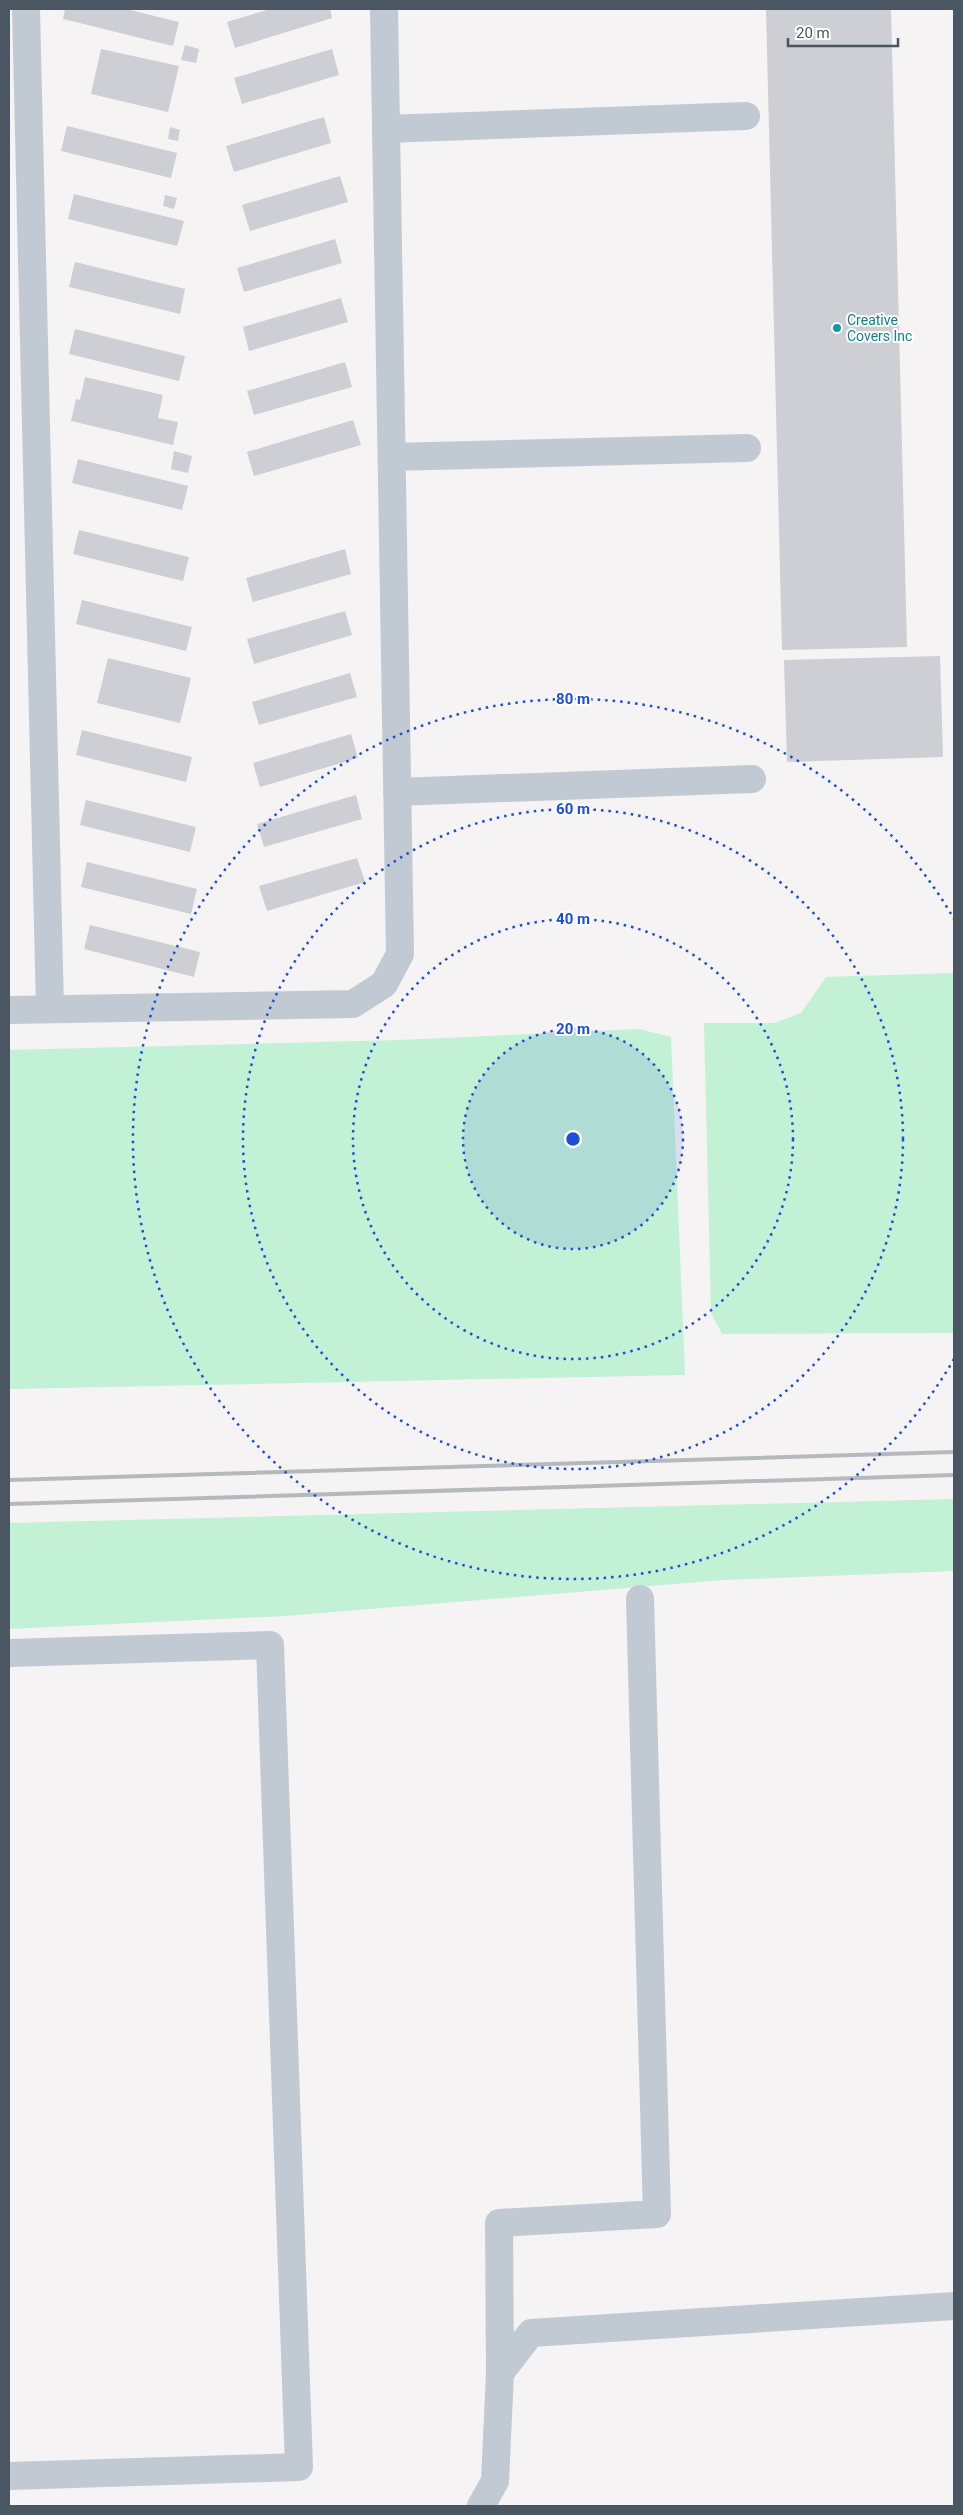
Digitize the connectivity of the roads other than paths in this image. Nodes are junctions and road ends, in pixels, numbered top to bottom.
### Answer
1 (26, 9) edge
2 (384, 9) edge
3 (746, 116) dead end
4 (386, 129) junction
5 (747, 448) dead end
6 (392, 457) junction
7 (752, 779) dead end
8 (397, 792) junction
9 (50, 1009) junction
10 (9, 1010) edge
11 (640, 1599) dead end
12 (9, 1653) edge
13 (954, 2306) edge
14 (500, 2373) junction
15 (9, 2476) edge
16 (481, 2506) edge

1 - 9 street
2 - 4 street
3 - 4 street
4 - 6 street
5 - 6 street
6 - 8 street
7 - 8 street
8 - 9 street
9 - 10 street
11 - 14 street
12 - 15 street
13 - 14 street
14 - 16 street

